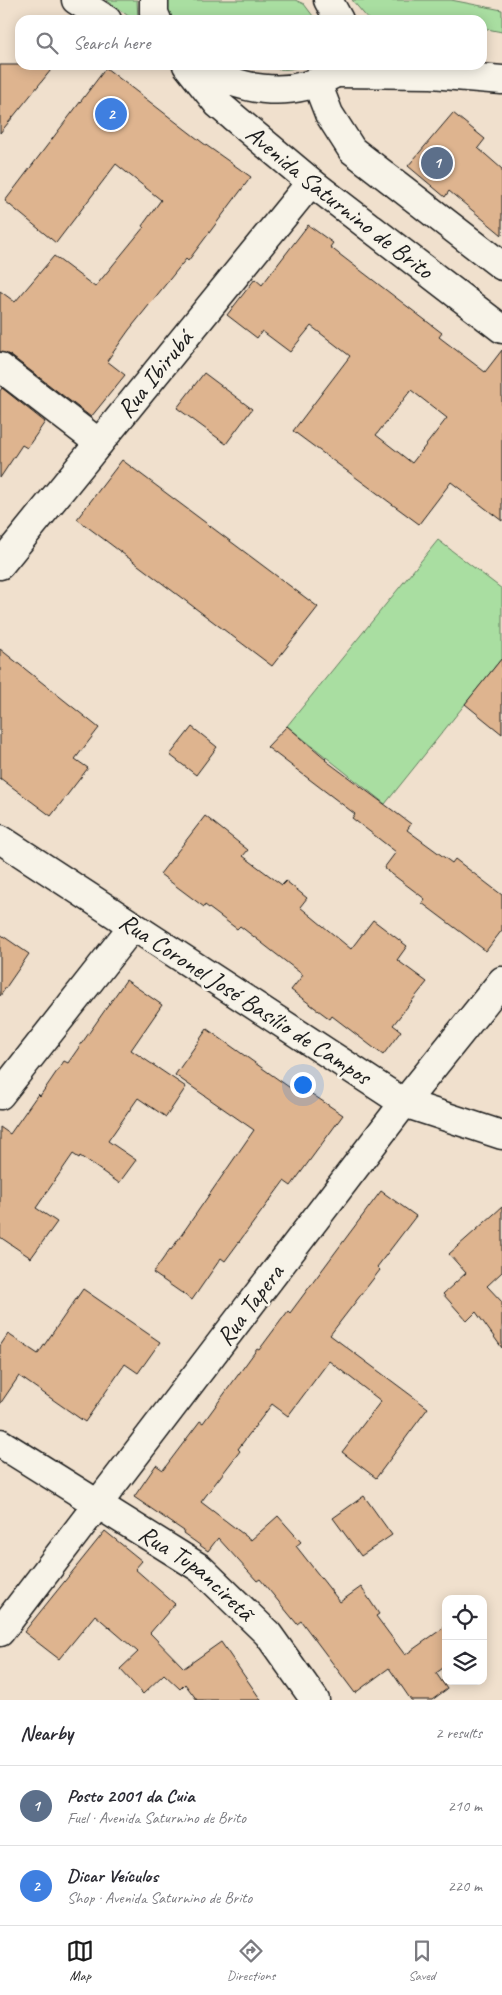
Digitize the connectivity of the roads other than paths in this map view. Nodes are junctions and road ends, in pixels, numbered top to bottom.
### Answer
1 (76, 0) edge
2 (154, 0) edge
3 (328, 0) edge
4 (98, 15) edge
5 (155, 15) edge
6 (336, 15) edge
7 (191, 70) edge
8 (205, 70) edge
9 (330, 74) edge
10 (502, 80) edge
11 (311, 182) junction
12 (502, 266) edge
13 (502, 329) edge
14 (0, 367) edge
15 (99, 443) junction
16 (0, 565) edge
17 (0, 839) edge
18 (133, 926) junction
19 (502, 981) edge
20 (0, 1095) edge
21 (404, 1103) junction
22 (502, 1134) edge
23 (0, 1443) edge
24 (98, 1505) junction
25 (0, 1632) edge
26 (315, 1700) edge

1 - 4 street
2 - 5 street
3 - 6 street
7 - 11 street, Avenida Saturnino de Brito
8 - 9 street
9 - 10 street
9 - 12 street, Avenida Saturnino de Brito
11 - 13 street, Avenida Saturnino de Brito
11 - 15 street, Rua Ibirubá
14 - 15 street
15 - 16 street, Rua Ibirubá
17 - 18 street, Rua Coronel José Basílio de Campos
18 - 20 street
18 - 21 street, Rua Coronel José Basílio de Campos
19 - 21 street, Rua Tapera
21 - 22 street, Rua Coronel José Basílio de Campos
21 - 24 street, Rua Tapera
23 - 24 street, Rua Tupanciretã
24 - 25 street, Rua Tapera
24 - 26 street, Rua Tupanciretã

